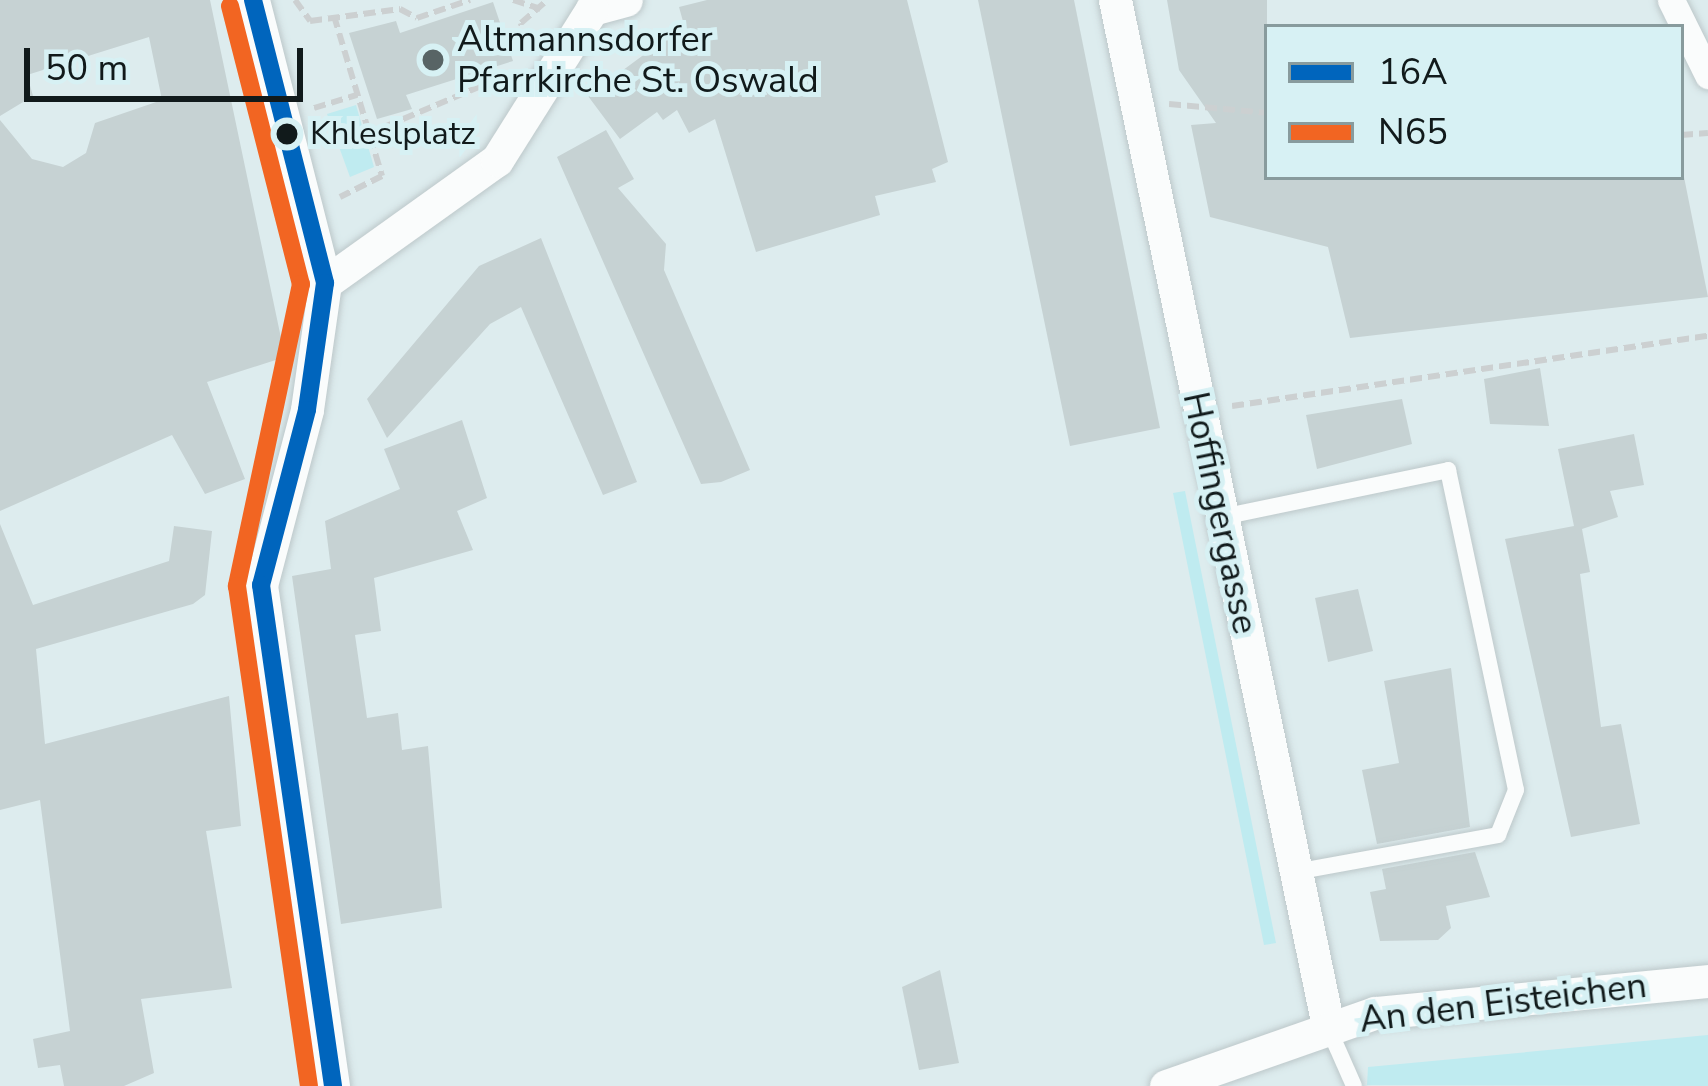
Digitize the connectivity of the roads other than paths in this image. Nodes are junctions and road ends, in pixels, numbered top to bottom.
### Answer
1 (253, 0) edge
2 (626, 0) edge
3 (1115, 0) edge
4 (590, 4) edge
5 (1684, 26) edge
6 (1708, 75) edge
7 (325, 283) junction
8 (1222, 517) junction
9 (1294, 872) junction
10 (1708, 981) edge
11 (1328, 1026) junction
12 (333, 1086) edge
13 (1166, 1086) edge
14 (1354, 1086) edge

1 - 7 street
2 - 4 street
3 - 8 street, Hoffingergasse
4 - 7 street
5 - 6 street
7 - 12 street
8 - 9 street, Hoffingergasse
8 - 9 lane
9 - 11 street, Hoffingergasse
10 - 11 street, An den Eisteichen
11 - 13 street, An den Eisteichen
11 - 14 lane

